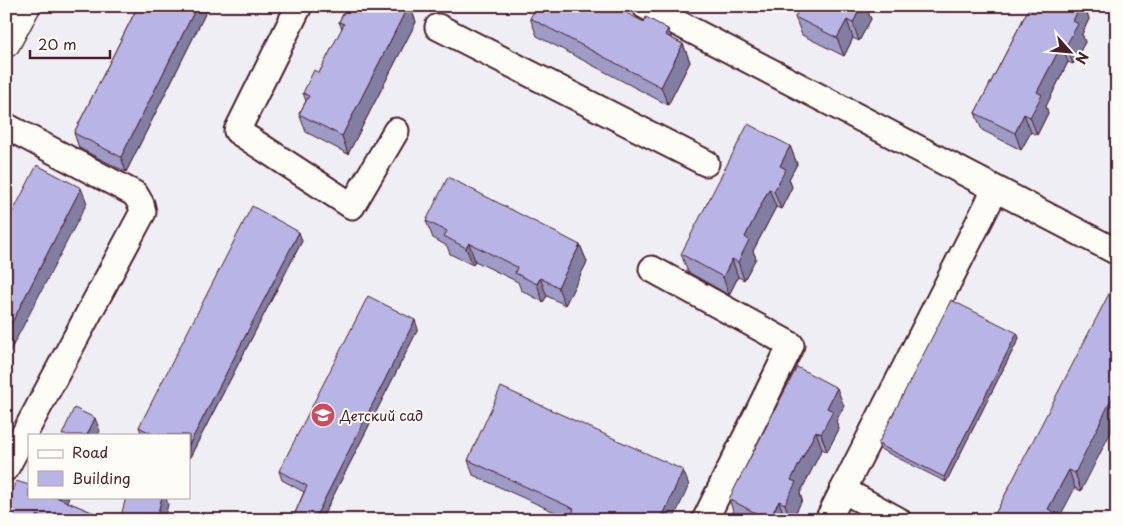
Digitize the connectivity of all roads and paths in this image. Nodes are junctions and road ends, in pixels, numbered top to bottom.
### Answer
1 (26, 6) edge
2 (299, 6) edge
3 (645, 6) edge
4 (438, 27) dead end
5 (6, 43) edge
6 (6, 126) edge
7 (396, 131) dead end
8 (706, 164) dead end
9 (995, 190) junction
10 (1117, 252) edge
11 (652, 268) dead end
12 (6, 468) edge
13 (843, 490) junction
14 (705, 520) edge
15 (828, 520) edge
16 (898, 520) edge

1 - 5 main road
2 - 7 street
3 - 9 street
4 - 8 street
6 - 12 street
9 - 10 street
9 - 13 street
11 - 14 street
13 - 15 street
13 - 16 street

